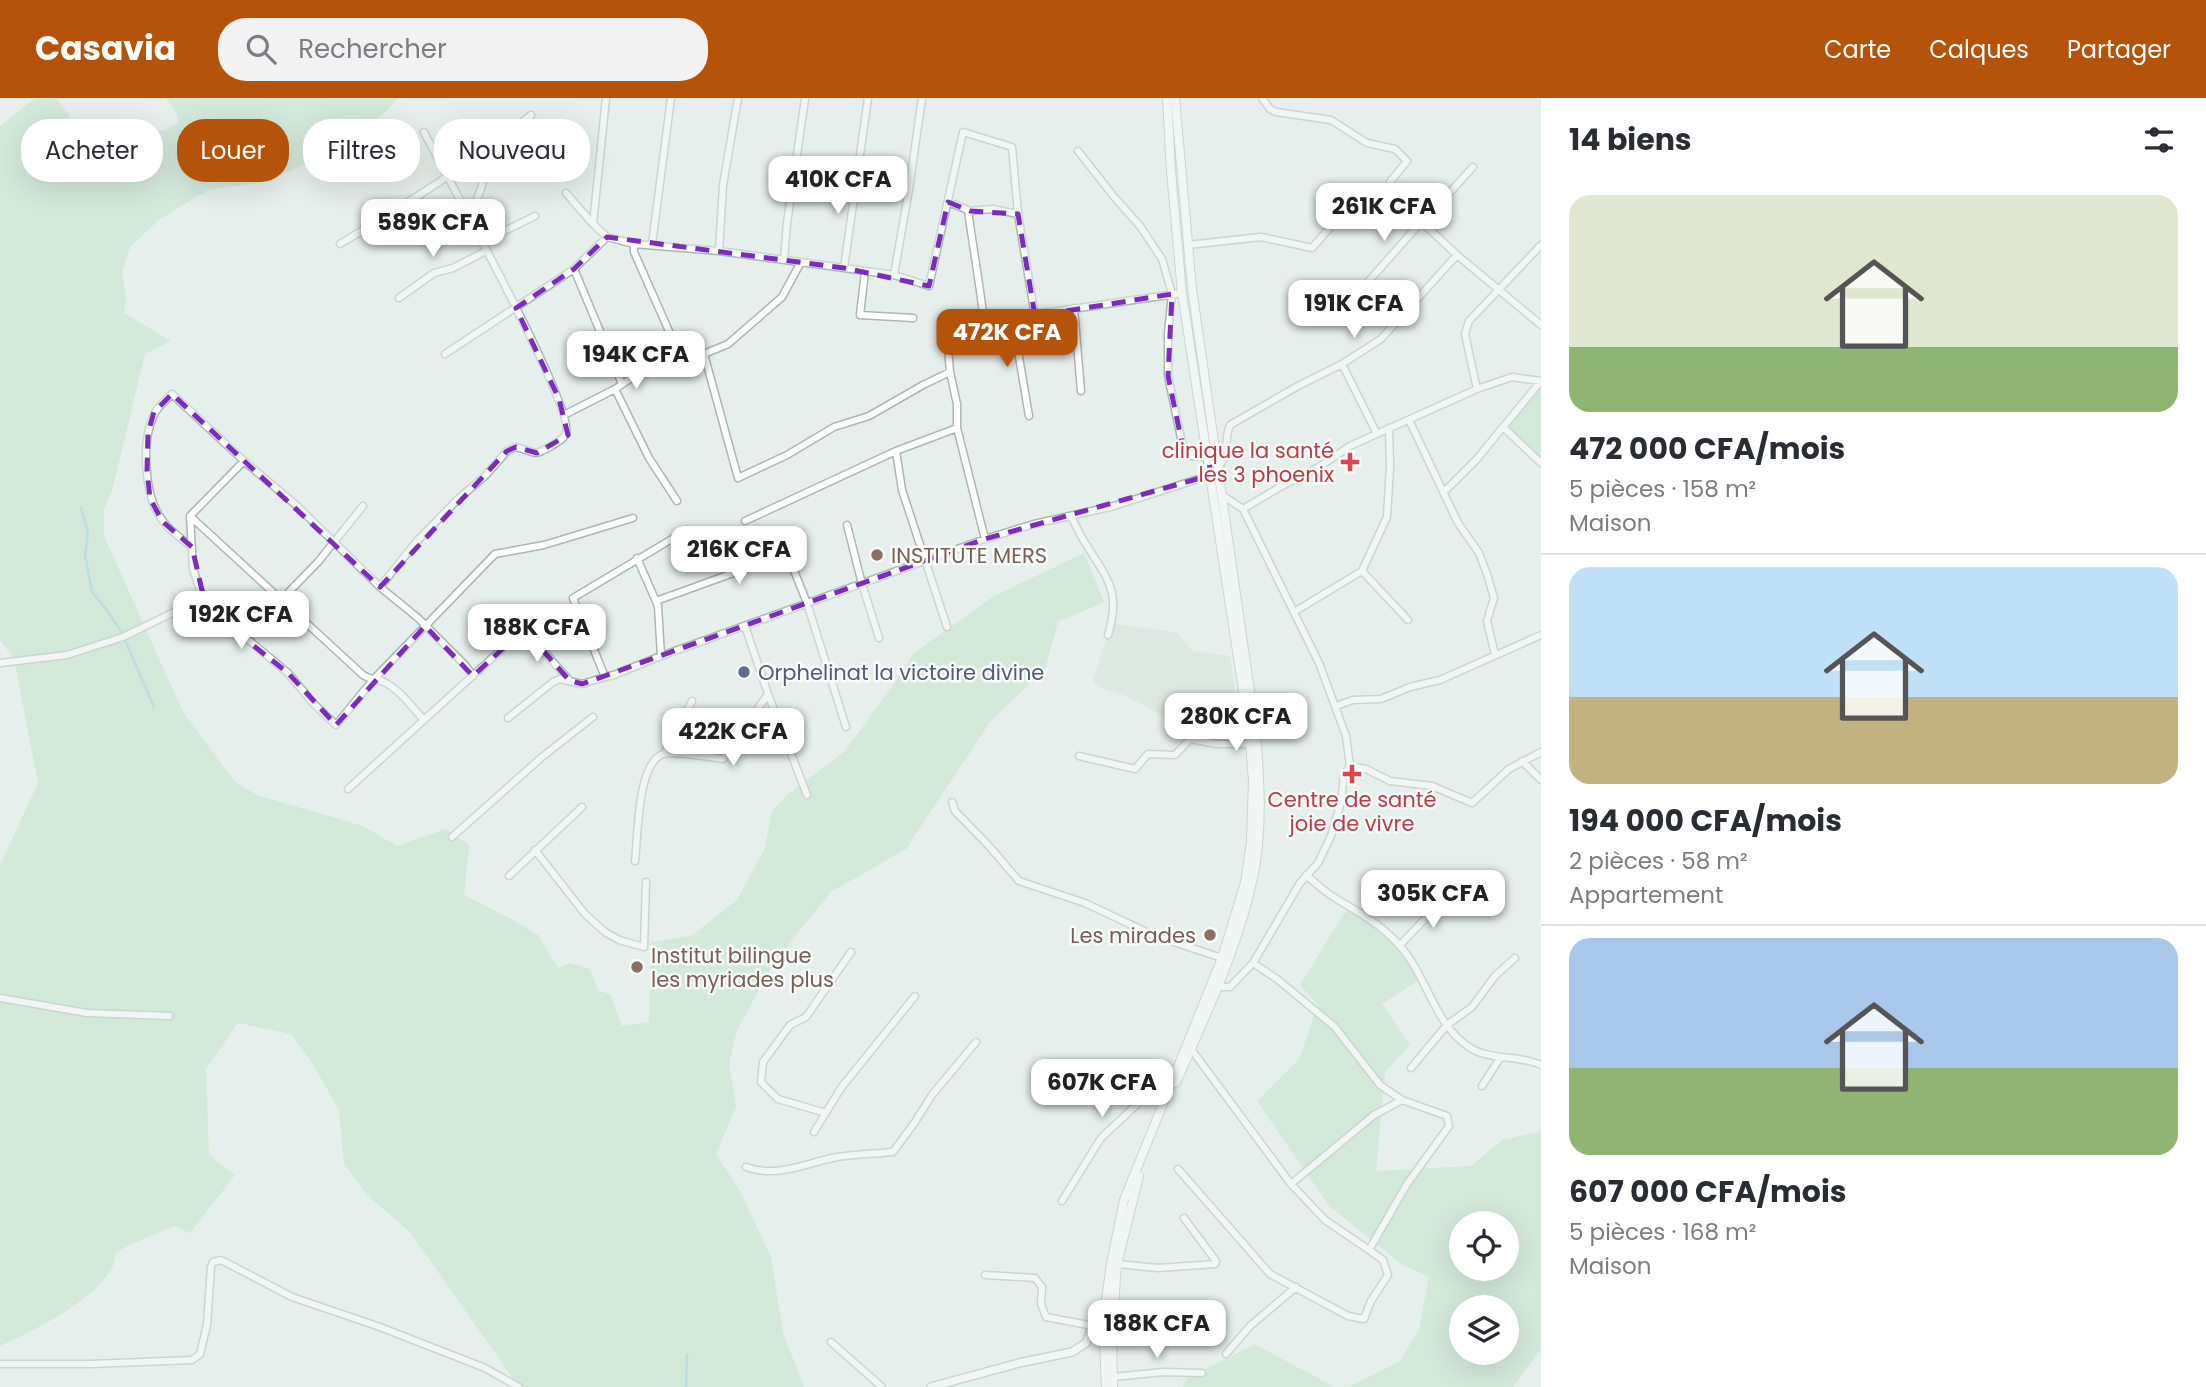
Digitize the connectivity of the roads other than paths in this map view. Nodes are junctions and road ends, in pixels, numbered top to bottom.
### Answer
1 (606, 98) edge
2 (671, 98) edge
3 (738, 98) edge
4 (868, 98) edge
5 (922, 98) edge
6 (1167, 98) edge
7 (1175, 98) edge
8 (1262, 98) edge
9 (805, 99) edge
10 (531, 115) dead end
11 (526, 119) edge
12 (424, 132) dead end
13 (1078, 151) dead end
14 (434, 152) edge
15 (1473, 167) dead end
16 (439, 182) edge
17 (450, 182) edge
18 (482, 182) edge
19 (566, 193) dead end
20 (1387, 195) junction
21 (948, 202) junction
22 (968, 211) junction
23 (1018, 214) junction
24 (534, 216) dead end
25 (470, 218) junction
26 (1422, 222) junction
27 (593, 223) junction
28 (607, 237) junction
29 (482, 242) junction
30 (340, 244) dead end
31 (634, 244) junction
32 (652, 244) junction
33 (1188, 245) junction
34 (1541, 245) edge
35 (486, 251) junction
36 (719, 251) junction
37 (1457, 255) junction
38 (784, 260) junction
39 (801, 262) junction
40 (844, 268) junction
41 (574, 269) junction
42 (865, 271) junction
43 (894, 275) junction
44 (1368, 282) dead end
45 (1500, 290) junction
46 (1182, 293) junction
47 (1172, 294) junction
48 (399, 298) dead end
49 (516, 308) junction
50 (1074, 308) junction
51 (1035, 316) junction
52 (913, 318) dead end
53 (1016, 318) junction
54 (984, 322) junction
55 (1541, 325) edge
56 (445, 354) dead end
57 (705, 354) junction
58 (680, 356) junction
59 (1342, 364) junction
60 (950, 372) junction
61 (619, 386) junction
62 (1477, 390) junction
63 (1082, 391) dead end
64 (564, 415) junction
65 (1029, 416) dead end
66 (1409, 420) junction
67 (1503, 427) junction
68 (957, 428) junction
69 (1388, 428) junction
70 (1377, 434) junction
71 (895, 451) junction
72 (1208, 456) junction
73 (244, 461) junction
74 (1541, 463) edge
75 (1216, 471) junction
76 (1444, 492) junction
77 (1222, 495) junction
78 (677, 501) dead end
79 (363, 506) dead end
80 (1243, 509) junction
81 (190, 516) junction
82 (1071, 516) junction
83 (633, 518) dead end
84 (745, 521) dead end
85 (847, 525) dead end
86 (687, 530) dead end
87 (985, 539) junction
88 (334, 543) junction
89 (192, 547) junction
90 (638, 558) junction
91 (925, 562) junction
92 (1362, 570) junction
93 (862, 584) junction
94 (380, 586) junction
95 (203, 598) junction
96 (282, 601) junction
97 (656, 601) junction
98 (807, 603) junction
99 (1294, 612) junction
100 (1408, 620) dead end
101 (425, 626) junction
102 (745, 626) junction
103 (947, 627) dead end
104 (1108, 635) dead end
105 (1541, 635) edge
106 (245, 637) junction
107 (879, 638) dead end
108 (1495, 654) junction
109 (661, 656) junction
110 (0, 663) edge
111 (473, 676) junction
112 (605, 677) junction
113 (372, 681) junction
114 (569, 681) junction
115 (768, 694) junction
116 (692, 701) dead end
117 (1336, 706) junction
118 (593, 717) dead end
119 (508, 718) dead end
120 (423, 719) junction
121 (846, 727) dead end
122 (1250, 744) junction
123 (1541, 752) edge
124 (665, 753) junction
125 (1079, 756) dead end
126 (1522, 761) junction
127 (1350, 766) junction
128 (1541, 780) edge
129 (348, 789) dead end
130 (807, 795) dead end
131 (952, 802) dead end
132 (582, 807) dead end
133 (452, 837) dead end
134 (536, 850) junction
135 (635, 861) dead end
136 (1306, 875) junction
137 (509, 876) dead end
138 (646, 882) dead end
139 (1446, 897) dead end
140 (1400, 946) junction
141 (851, 952) dead end
142 (1222, 958) junction
143 (1516, 958) dead end
144 (1252, 963) junction
145 (1218, 987) junction
146 (915, 996) dead end
147 (0, 998) edge
148 (169, 1016) dead end
149 (1447, 1025) junction
150 (976, 1042) dead end
151 (1191, 1049) junction
152 (1500, 1058) junction
153 (1541, 1065) edge
154 (1177, 1066) junction
155 (1411, 1068) dead end
156 (1482, 1086) dead end
157 (1167, 1100) junction
158 (1402, 1100) junction
159 (825, 1113) junction
160 (814, 1132) dead end
161 (746, 1167) dead end
162 (1178, 1169) dead end
163 (1291, 1185) junction
164 (1062, 1200) dead end
165 (1184, 1217) dead end
166 (1369, 1250) junction
167 (1117, 1264) junction
168 (985, 1275) dead end
169 (1296, 1287) junction
170 (1103, 1322) junction
171 (1093, 1326) junction
172 (831, 1342) dead end
173 (1226, 1354) dead end
174 (0, 1364) edge
175 (1202, 1373) dead end
176 (1113, 1377) junction
177 (519, 1387) edge
178 (882, 1387) edge
179 (931, 1387) edge
180 (1106, 1387) edge
181 (1113, 1387) edge

1 - 27 street
2 - 32 street
3 - 36 street
4 - 40 street
5 - 43 street
6 - 46 main road
7 - 33 main road
8 - 20 street
9 - 38 street
10 - 11 street
12 - 14 street
13 - 47 street
15 - 26 street
16 - 30 street
17 - 25 street
18 - 25 street
19 - 27 street
20 - 26 street
20 - 33 street
21 - 22 street
21 - 23 street
21 - 43 street
22 - 23 street
22 - 54 street
23 - 51 street
24 - 29 street
25 - 29 street
26 - 37 street
26 - 44 street
27 - 28 street
28 - 31 street
28 - 41 street
29 - 35 street
31 - 32 street
31 - 58 street
32 - 36 street
33 - 75 main road
34 - 45 street
35 - 48 street
35 - 49 street
36 - 38 street
37 - 45 street
37 - 59 street
38 - 39 street
39 - 40 street
39 - 57 street
40 - 42 street
41 - 49 street
41 - 61 street
42 - 43 street
42 - 52 street
45 - 55 street
45 - 62 street
46 - 47 street
46 - 72 main road
47 - 50 street
47 - 72 street
49 - 56 street
49 - 64 street
50 - 51 street
50 - 63 street
51 - 53 street
53 - 54 street
53 - 65 street
54 - 60 street
57 - 58 street
57 - 60 street
58 - 61 street
59 - 70 street
59 - 75 street
60 - 68 street
61 - 64 street
61 - 78 street
62 - 66 street
62 - 67 street
64 - 94 street
66 - 69 street
66 - 76 street
67 - 74 street
67 - 76 street
68 - 71 street
68 - 87 street
69 - 70 street
69 - 92 street
70 - 80 street
71 - 84 street
71 - 91 street
72 - 75 main road
73 - 81 street
73 - 88 street
73 - 89 street
75 - 77 main road
75 - 82 street
75 - 122 main road
76 - 108 street
77 - 80 street
77 - 145 main road
79 - 88 street
80 - 99 street
81 - 89 street
81 - 96 street
82 - 87 street
82 - 104 street
83 - 101 street
85 - 93 street
86 - 90 street
87 - 91 street
88 - 94 street
88 - 96 street
89 - 95 street
90 - 97 street
90 - 112 street
91 - 93 street
91 - 103 street
92 - 99 street
92 - 100 street
93 - 98 street
93 - 107 street
94 - 101 street
95 - 106 street
95 - 110 street
96 - 106 street
96 - 113 street
97 - 98 street
97 - 109 street
98 - 102 street
98 - 121 street
99 - 117 street
101 - 111 street
101 - 113 street
102 - 109 street
102 - 115 street
105 - 108 street
106 - 113 street
108 - 117 street
109 - 112 street
111 - 114 street
111 - 120 street
112 - 114 street
113 - 120 street
114 - 119 street
115 - 124 street
115 - 130 street
116 - 124 street
117 - 127 street
118 - 133 street
120 - 129 street
122 - 125 street
122 - 142 main road
123 - 126 street
124 - 135 street
126 - 127 street
126 - 128 street
127 - 136 street
131 - 142 street
132 - 134 street
134 - 137 street
134 - 138 street
136 - 140 street
136 - 144 street
139 - 140 street
140 - 149 street
141 - 159 street
142 - 154 main road
143 - 149 street
144 - 145 street
144 - 158 street
145 - 151 main road
146 - 159 street
147 - 148 street
149 - 152 street
149 - 155 street
150 - 161 street
151 - 157 main road
151 - 163 street
152 - 153 street
152 - 156 street
154 - 157 main road
154 - 164 street
157 - 167 main road
157 - 170 main road
158 - 163 street
158 - 166 street
159 - 160 street
162 - 169 street
163 - 166 street
165 - 167 street
166 - 169 street
167 - 176 main road
168 - 171 street
169 - 173 street
170 - 171 street
170 - 180 main road
171 - 179 street
172 - 178 street
174 - 177 street
175 - 176 street
176 - 181 main road

